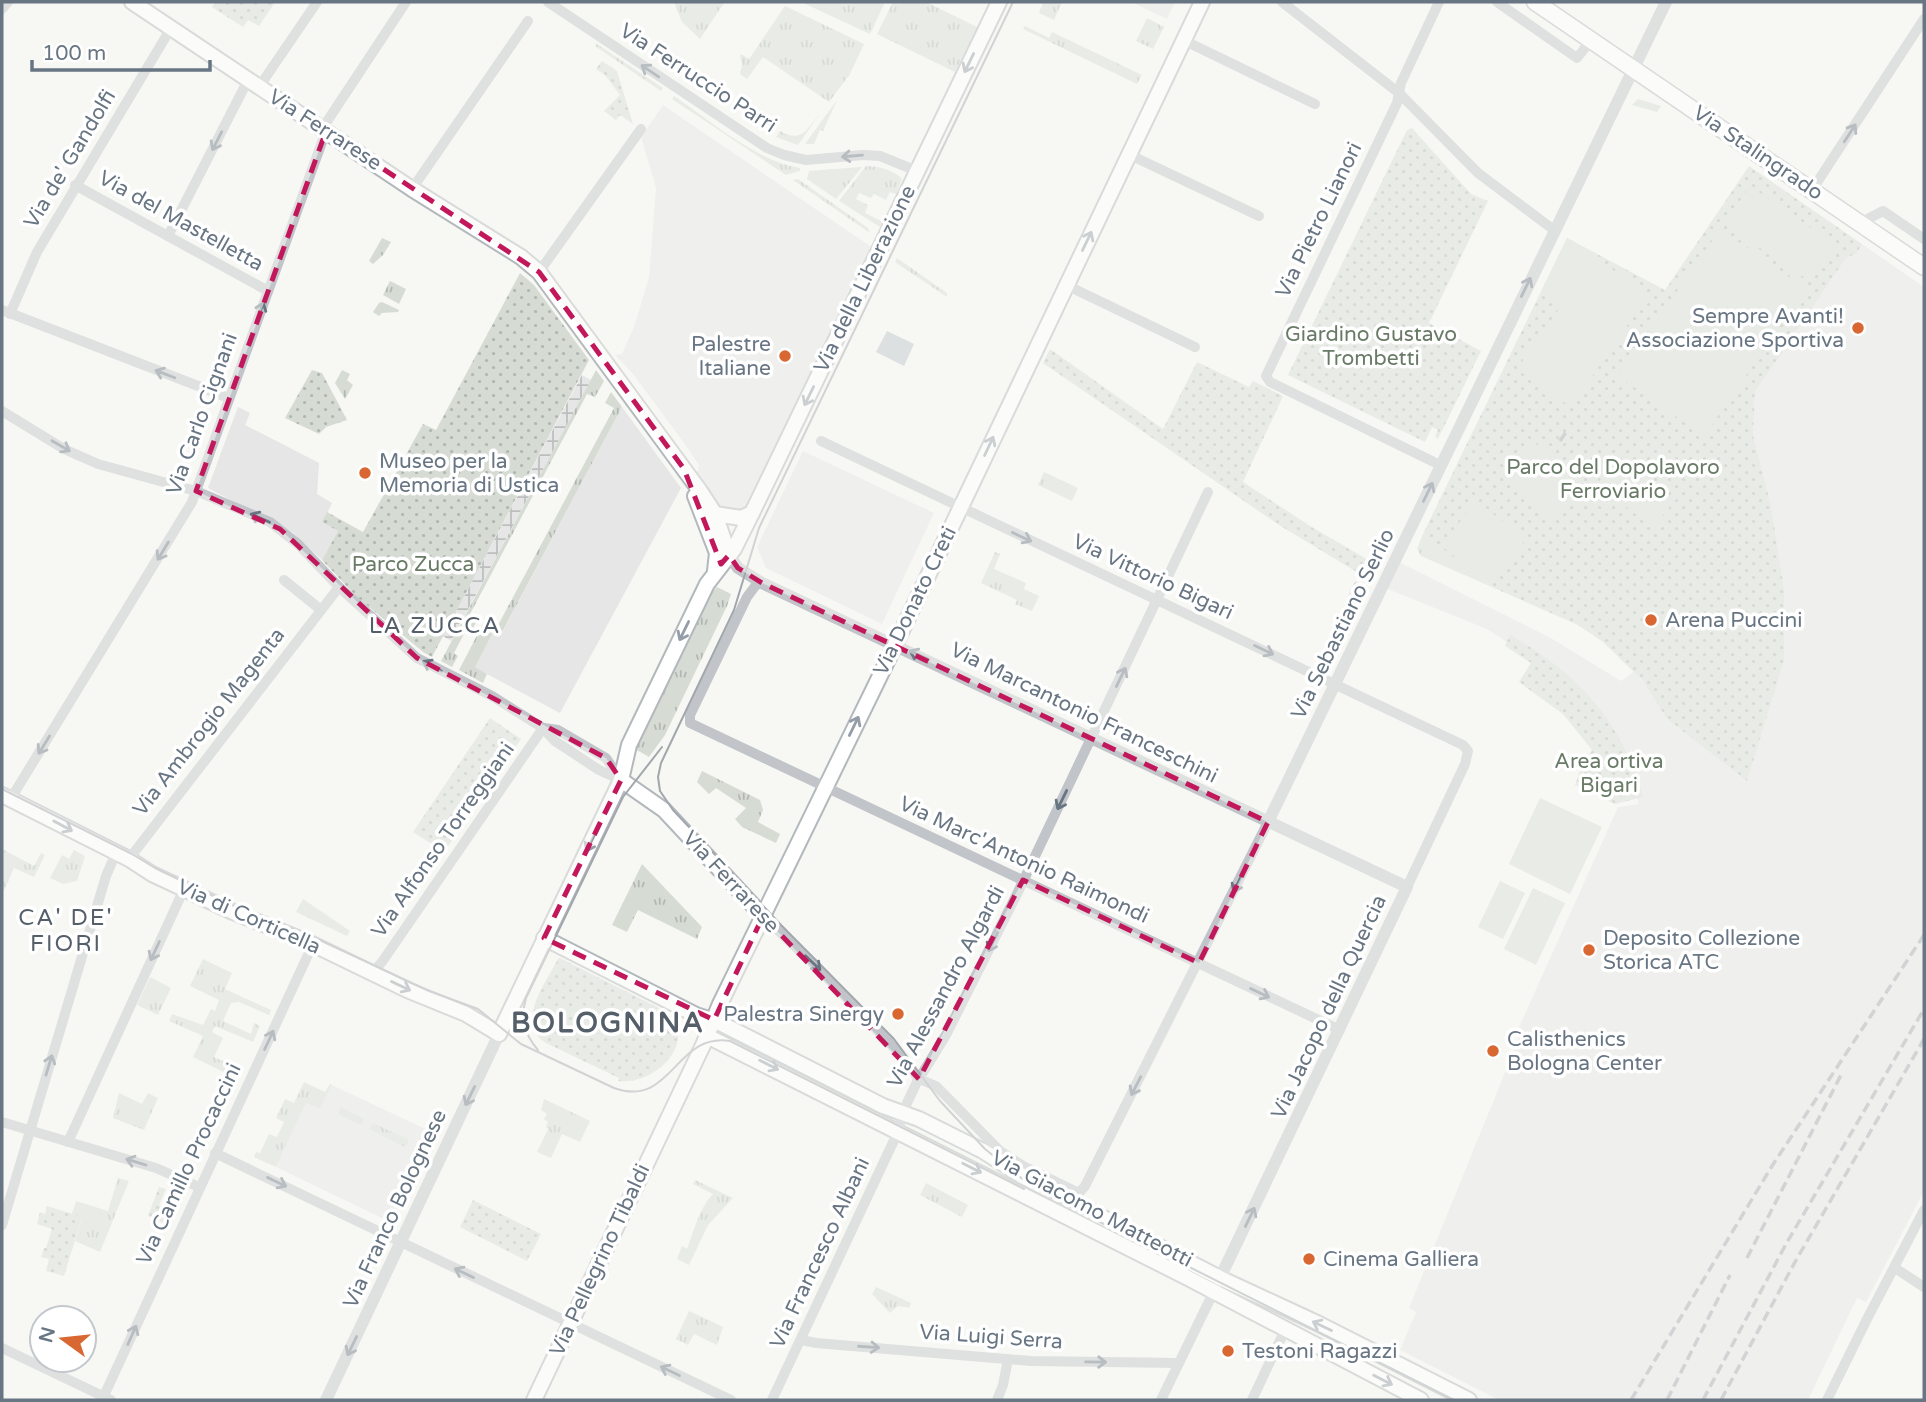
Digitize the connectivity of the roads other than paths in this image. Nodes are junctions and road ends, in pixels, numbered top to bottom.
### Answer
1 (8, 2) edge
2 (132, 2) edge
3 (317, 2) edge
4 (406, 2) edge
5 (548, 2) edge
6 (999, 2) edge
7 (1202, 2) edge
8 (1282, 2) edge
9 (1439, 2) edge
10 (1497, 2) edge
11 (1535, 2) edge
12 (1666, 2) edge
13 (2, 9) edge
14 (1924, 19) edge
15 (528, 21) dead end
16 (171, 28) junction
17 (1183, 40) junction
18 (1591, 40) junction
19 (1633, 68) junction
20 (253, 84) junction
21 (1399, 93) junction
22 (1315, 104) dead end
23 (641, 129) dead end
24 (324, 130) junction
25 (1128, 154) junction
26 (917, 172) junction
27 (75, 185) junction
28 (412, 189) junction
29 (1812, 190) junction
30 (1259, 216) dead end
31 (1860, 223) junction
32 (1554, 230) junction
33 (168, 236) junction
34 (1924, 239) edge
35 (1924, 267) edge
36 (539, 272) junction
37 (1066, 285) junction
38 (268, 290) junction
39 (6, 312) edge
40 (1195, 348) dead end
41 (229, 398) junction
42 (2, 411) edge
43 (821, 441) dead end
44 (1440, 466) junction
45 (684, 469) junction
46 (196, 491) junction
47 (1209, 492) dead end
48 (960, 508) junction
49 (752, 513) junction
50 (715, 514) junction
51 (729, 555) junction
52 (715, 570) junction
53 (284, 580) dead end
54 (762, 583) junction
55 (339, 587) junction
56 (1158, 600) junction
57 (321, 610) junction
58 (895, 645) junction
59 (1335, 685) junction
60 (543, 728) junction
61 (1091, 738) junction
62 (1468, 751) joint
63 (621, 780) junction
64 (825, 787) junction
65 (6, 798) edge
66 (1268, 822) junction
67 (123, 856) junction
68 (1023, 881) junction
69 (1407, 887) junction
70 (184, 889) junction
71 (763, 916) junction
72 (544, 938) junction
73 (313, 944) junction
74 (1199, 963) junction
75 (372, 973) junction
76 (710, 1030) junction
77 (1340, 1030) junction
78 (499, 1034) junction
79 (919, 1079) junction
80 (2, 1122) edge
81 (900, 1122) junction
82 (30, 1131) junction
83 (68, 1142) junction
84 (1000, 1151) joint
85 (215, 1153) junction
86 (199, 1187) junction
87 (1080, 1192) joint
88 (1924, 1210) edge
89 (2, 1225) edge
90 (401, 1242) junction
91 (1895, 1268) junction
92 (1220, 1278) junction
93 (1924, 1287) edge
94 (1213, 1293) junction
95 (570, 1322) junction
96 (1285, 1329) junction
97 (801, 1340) junction
98 (2, 1348) edge
99 (1008, 1359) junction
100 (1179, 1363) junction
101 (1446, 1395) edge
102 (105, 1399) edge
103 (326, 1400) edge
104 (534, 1400) edge
105 (731, 1400) edge
106 (772, 1400) edge
107 (997, 1400) edge
108 (1161, 1400) edge
109 (1252, 1400) edge
110 (1421, 1400) edge
111 (1469, 1400) edge
112 (1828, 1400) edge

1 - 13 street
2 - 16 main road, Via Ferrarese
3 - 20 street
4 - 24 street, Via Carlo Cignani
26 -> 5 street, Via Ferruccio Parri
6 -> 26 main road, Via della Liberazione
7 - 17 main road, Via Donato Creti
8 - 21 street
9 - 21 street
10 - 18 street
11 - 18 main road, Via Stalingrado
12 - 19 street, Via Sebastiano Serlio
29 -> 14 street
15 - 28 street
16 - 20 main road, Via Ferrarese
16 - 27 street, Via de' Gandolfi
17 - 22 street
17 - 25 main road, Via Donato Creti
18 - 19 main road, Via Stalingrado
19 - 29 main road, Via Stalingrado
19 - 32 street, Via Sebastiano Serlio
20 - 24 main road, Via Ferrarese
20 -> 33 street
21 - 32 street
21 - 44 street, Via Pietro Lianori
23 - 36 street
24 - 28 main road, Via Ferrarese
24 - 38 street, Via Carlo Cignani
25 - 30 street
37 -> 25 main road, Via Donato Creti
26 -> 49 main road, Via della Liberazione
27 - 33 street, Via del Mastelletta
27 - 39 street, Via de' Gandolfi
28 - 36 main road, Via Ferrarese
29 - 31 main road, Via Stalingrado
31 - 34 street
31 - 35 main road, Via Stalingrado
44 -> 32 street, Via Sebastiano Serlio
33 - 38 street, Via del Mastelletta
36 - 45 main road, Via Ferrarese
37 - 40 street
48 -> 37 main road, Via Donato Creti
41 -> 38 street, Via Carlo Cignani
41 -> 39 street
41 - 46 street, Via Carlo Cignani
42 -> 46 street
43 - 48 street, Via Vittorio Bigari
59 -> 44 street, Via Sebastiano Serlio
45 - 50 main road, Via Ferrarese
45 - 52 main road, Via Ferrarese
55 -> 46 street
46 -> 65 street, Via Carlo Cignani
47 - 56 street, Via Alessandro Algardi
48 -> 56 street, Via Vittorio Bigari
48 - 58 main road, Via Donato Creti
49 - 50 main road
49 - 51 main road, Via della Liberazione
50 - 51 main road, Via Ferrarese
51 - 52 main road
51 - 54 street, Via Marcantonio Franceschini
52 -> 63 main road
53 - 57 street
54 - 58 street, Via Marcantonio Franceschini
54 - 64 street, Via Marc'Antonio Raimondi
55 - 57 street, Via Ambrogio Magenta
60 -> 55 street
56 -> 59 street, Via Vittorio Bigari
61 -> 56 street, Via Alessandro Algardi
57 - 67 street, Via Ambrogio Magenta
61 -> 58 street, Via Marcantonio Franceschini
64 -> 58 main road, Via Donato Creti
59 - 62 street, Via Vittorio Bigari
59 - 66 street, Via Sebastiano Serlio
60 - 63 street
60 - 75 street, Via Alfonso Torreggiani
61 - 66 street, Via Marcantonio Franceschini
61 -> 68 street, Via Alessandro Algardi
62 - 69 street, Via Jacopo della Quercia
63 - 71 main road, Via Ferrarese
63 -> 72 main road
64 - 68 street, Via Marc'Antonio Raimondi
64 - 71 main road, Via Donato Creti
65 -> 67 main road, Via di Corticella
66 - 69 street, Via Marcantonio Franceschini
66 -> 74 street, Via Sebastiano Serlio
67 - 70 main road, Via di Corticella
82 -> 67 street, Via Ambrogio Magenta
68 - 74 street, Via Marc'Antonio Raimondi
68 -> 79 street, Via Alessandro Algardi
69 - 77 street, Via Jacopo della Quercia
70 - 73 main road, Via di Corticella
70 -> 83 street
71 - 76 main road, Via Donato Creti
71 -> 79 street, Via Ferrarese
72 - 76 main road, Via Giacomo Matteotti
72 - 78 main road
73 - 75 main road, Via di Corticella
85 -> 73 street, Via Camillo Procaccini
74 -> 77 street, Via Marc'Antonio Raimondi
74 -> 87 street, Via Sebastiano Serlio
75 -> 78 main road, Via di Corticella
76 - 81 main road, Via Giacomo Matteotti
76 - 95 main road, Via Pellegrino Tibaldi
92 -> 77 street, Via Jacopo della Quercia
78 -> 90 street, Via Franco Bolognese
79 - 81 street, Via Alessandro Algardi
79 - 84 street, Via Ferrarese
80 - 82 street
81 - 92 main road, Via Giacomo Matteotti
81 -> 94 main road, Via Giacomo Matteotti
81 - 97 street, Via Francesco Albani
82 - 83 street
82 - 89 street, Via Ambrogio Magenta
86 -> 83 street
84 - 87 street, Via Giacomo Matteotti
85 - 86 street, Via Camillo Procaccini
85 -> 90 street
102 -> 86 street, Via Camillo Procaccini
88 - 91 street
95 -> 90 street
90 -> 103 street, Via Franco Bolognese
91 - 93 street
91 - 112 street
92 - 94 street
101 -> 92 main road, Via Giacomo Matteotti
94 - 96 main road, Via Giacomo Matteotti
94 - 100 street
95 - 104 main road, Via Pellegrino Tibaldi
105 -> 95 street
96 - 109 street
96 -> 110 main road, Via Giacomo Matteotti
97 -> 99 street, Via Luigi Serra
97 - 106 street, Via Francesco Albani
98 - 102 street
99 -> 100 street, Via Luigi Serra
99 - 107 street
100 - 108 street
101 - 111 main road, Via Giacomo Matteotti

